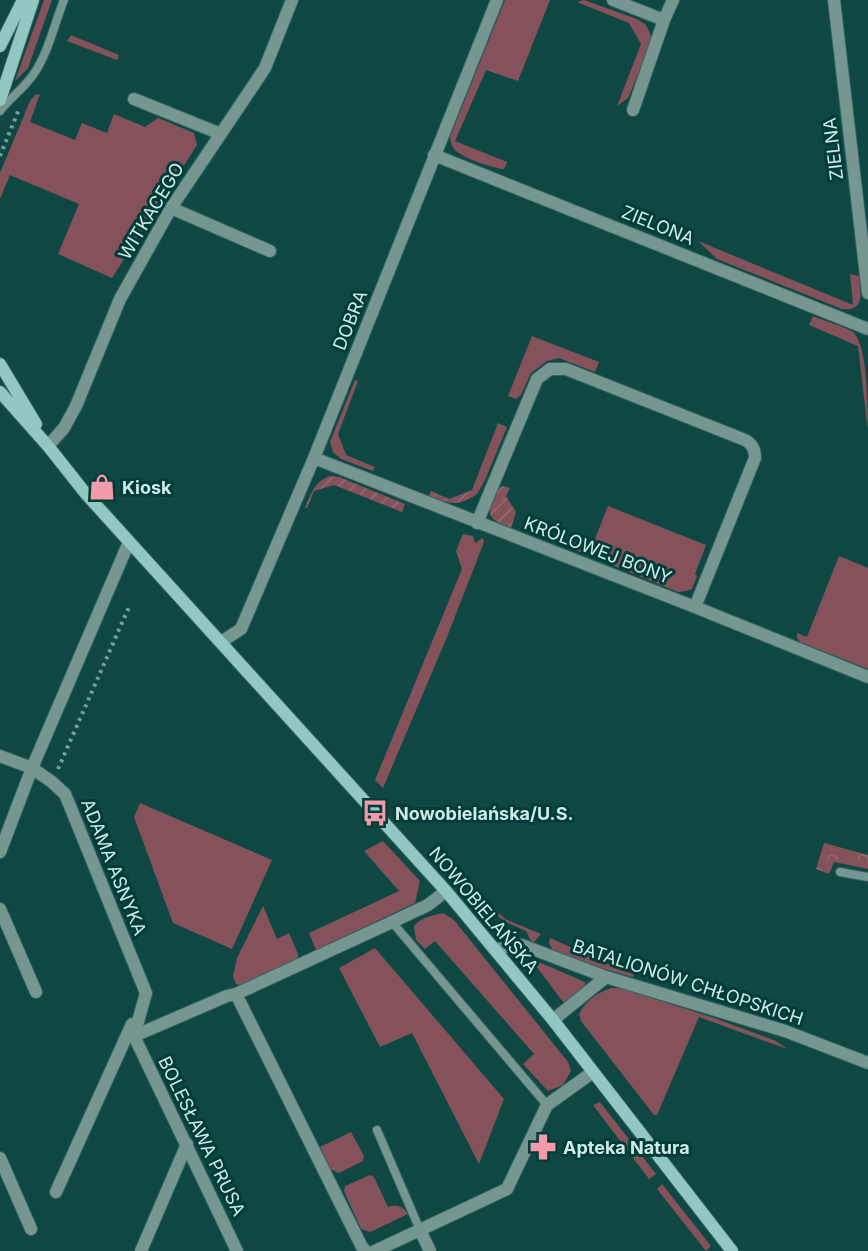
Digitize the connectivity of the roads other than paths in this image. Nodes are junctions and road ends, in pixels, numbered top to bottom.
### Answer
1 (23, 0) edge
2 (33, 0) edge
3 (64, 0) edge
4 (292, 0) edge
5 (497, 0) edge
6 (613, 0) edge
7 (673, 0) edge
8 (834, 0) edge
9 (664, 20) junction
10 (0, 46) edge
11 (134, 99) dead end
12 (0, 100) edge
13 (633, 110) dead end
14 (0, 111) edge
15 (221, 134) junction
16 (434, 155) junction
17 (171, 208) junction
18 (270, 250) dead end
19 (868, 293) edge
20 (868, 329) edge
21 (0, 364) edge
22 (0, 392) edge
23 (48, 446) junction
24 (314, 458) junction
25 (477, 523) junction
26 (129, 542) junction
27 (695, 607) junction
28 (221, 642) junction
29 (868, 677) edge
30 (0, 756) edge
31 (32, 768) junction
32 (0, 852) edge
33 (840, 872) dead end
34 (868, 877) edge
35 (446, 891) junction
36 (0, 909) edge
37 (392, 922) junction
38 (495, 949) junction
39 (606, 977) junction
40 (36, 992) dead end
41 (146, 993) junction
42 (236, 994) junction
43 (553, 1020) junction
44 (134, 1036) junction
45 (868, 1063) edge
46 (593, 1072) junction
47 (547, 1105) junction
48 (377, 1130) dead end
49 (187, 1144) junction
50 (0, 1158) edge
51 (56, 1192) dead end
52 (31, 1228) dead end
53 (420, 1230) junction
54 (141, 1251) edge
55 (237, 1251) edge
56 (366, 1251) edge
57 (375, 1251) edge
58 (430, 1251) edge
59 (732, 1251) edge

1 - 10 street
2 - 12 street
3 - 14 lane
4 - 15 street, WITKACEGO
5 - 16 street, DOBRA
6 - 9 street
7 - 9 street
8 - 19 street, ZIELNA
9 - 13 street
11 - 15 street
15 - 17 street, WITKACEGO
16 - 20 street, ZIELONA
16 - 24 street, DOBRA
17 - 18 street
17 - 23 street, WITKACEGO
21 - 23 street, NOWOBIELAŃSKA
22 - 23 street, NOWOBIELAŃSKA
23 - 26 street, NOWOBIELAŃSKA
24 - 25 street, KRÓLOWEJ BONY
24 - 28 street, DOBRA
25 - 27 street, KRÓLOWEJ BONY
25 - 27 street
26 - 28 street, NOWOBIELAŃSKA
26 - 31 street
27 - 29 street, KRÓLOWEJ BONY
28 - 35 street, NOWOBIELAŃSKA
30 - 31 street, ADAMA ASNYKA
31 - 32 street
31 - 41 street, ADAMA ASNYKA
33 - 34 lane
35 - 37 street
35 - 38 street, NOWOBIELAŃSKA
36 - 40 street
37 - 42 street
37 - 47 lane
38 - 39 street, BATALIONÓW CHŁOPSKICH
38 - 43 street, NOWOBIELAŃSKA
39 - 43 street
39 - 45 street, BATALIONÓW CHŁOPSKICH
41 - 44 street
41 - 51 street
42 - 44 street
42 - 56 street
43 - 46 street, NOWOBIELAŃSKA
44 - 49 street, BOLESŁAWA PRUSA
46 - 47 street
46 - 59 street, NOWOBIELAŃSKA
47 - 53 street
48 - 53 lane
49 - 54 street
49 - 55 street, BOLESŁAWA PRUSA
50 - 52 street
53 - 57 street
53 - 58 street

